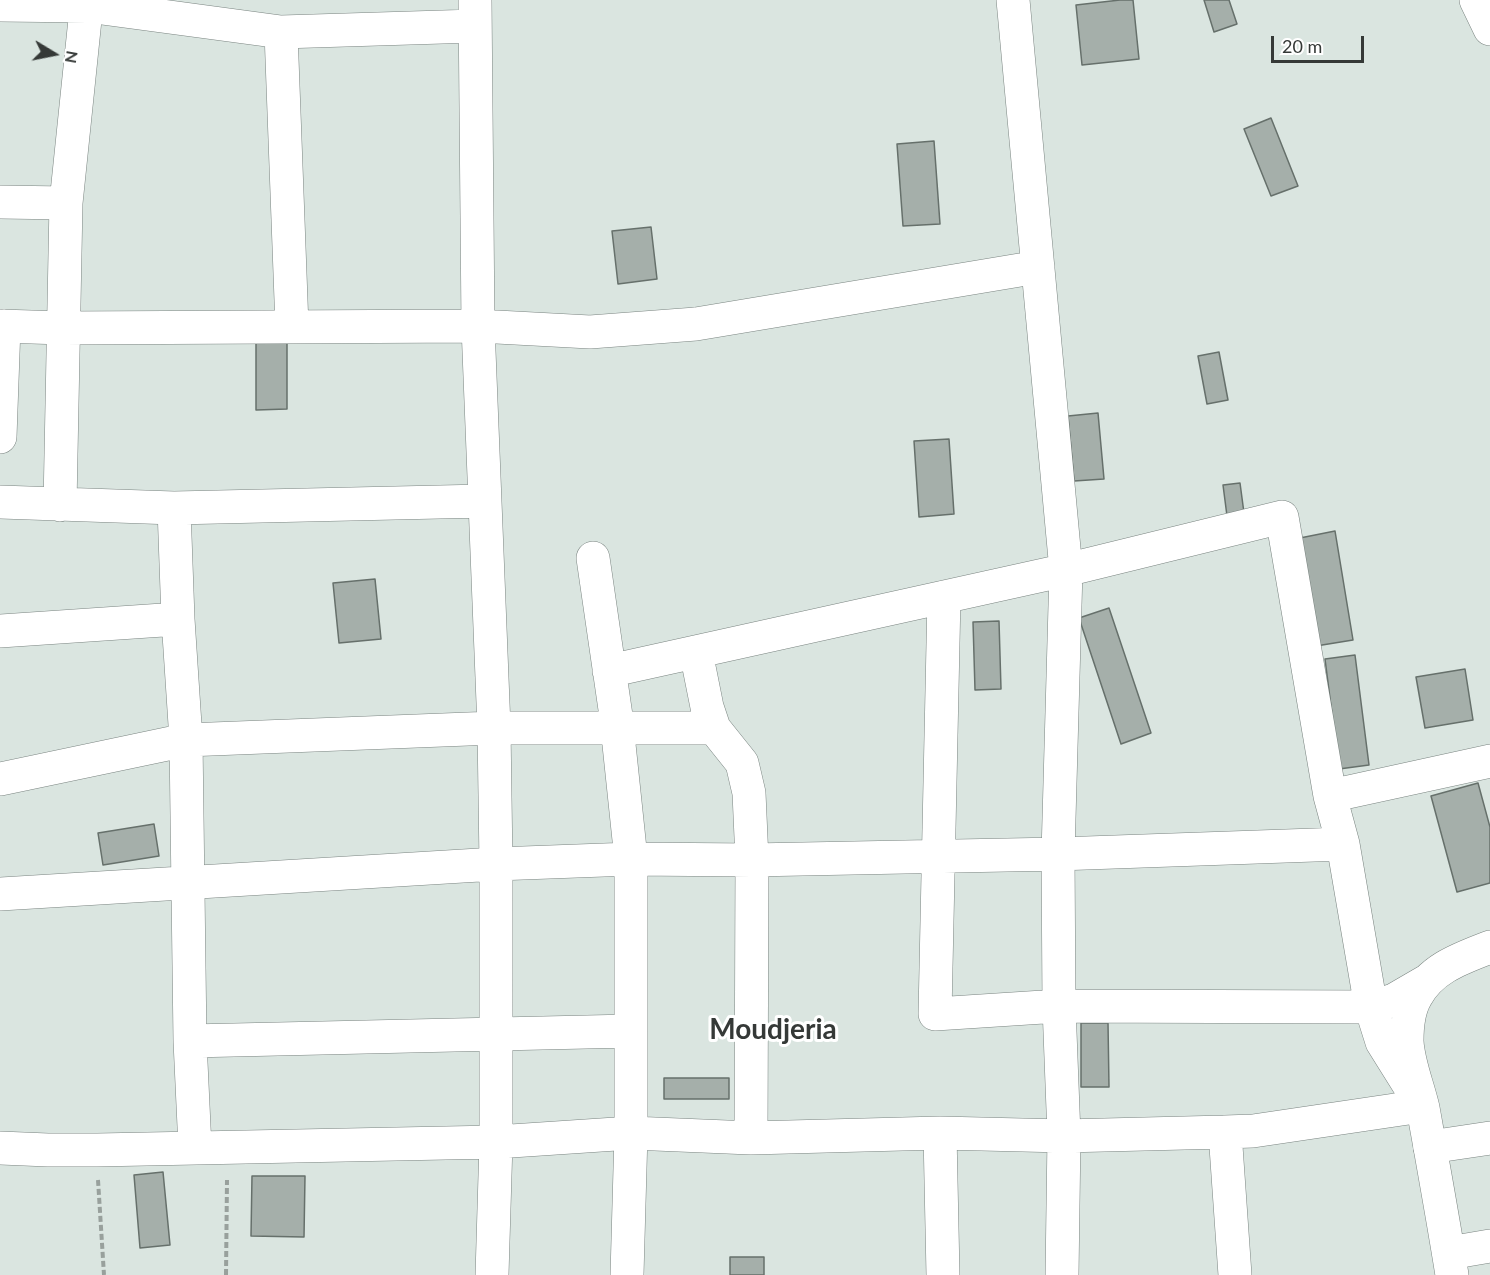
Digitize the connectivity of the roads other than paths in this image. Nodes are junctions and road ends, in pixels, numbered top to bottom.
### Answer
1 (1013, 0) edge
2 (1476, 0) edge
3 (87, 3) edge
4 (0, 5) edge
5 (475, 13) edge
6 (1490, 29) edge
7 (280, 32) junction
8 (0, 202) edge
9 (66, 203) junction
10 (1038, 267) junction
11 (2, 326) edge
12 (478, 326) junction
13 (292, 327) junction
14 (63, 328) junction
15 (0, 437) edge
16 (484, 501) junction
17 (0, 502) edge
18 (60, 505) junction
19 (174, 508) junction
20 (593, 558) dead end
21 (1066, 570) junction
22 (944, 597) junction
23 (178, 619) junction
24 (0, 631) edge
25 (696, 652) junction
26 (609, 671) junction
27 (494, 728) junction
28 (714, 728) junction
29 (616, 729) junction
30 (186, 740) junction
31 (1490, 761) edge
32 (0, 779) edge
33 (1330, 796) junction
34 (1343, 844) junction
35 (1058, 854) junction
36 (939, 856) junction
37 (631, 860) junction
38 (752, 860) junction
39 (496, 864) junction
40 (188, 882) junction
41 (0, 894) edge
42 (1490, 947) edge
43 (1425, 982) junction
44 (1059, 1006) junction
45 (1371, 1007) junction
46 (631, 1031) junction
47 (496, 1034) junction
48 (190, 1041) junction
49 (1422, 1106) junction
50 (1225, 1132) junction
51 (631, 1133) junction
52 (940, 1133) junction
53 (1064, 1136) junction
54 (751, 1138) junction
55 (1490, 1138) edge
56 (496, 1142) junction
57 (1430, 1147) junction
58 (0, 1148) edge
59 (195, 1149) junction
60 (1490, 1246) edge
61 (1451, 1264) edge
62 (492, 1275) edge
63 (627, 1275) edge
64 (943, 1275) edge
65 (1062, 1275) edge
66 (1235, 1275) edge

1 - 10 street
2 - 6 street
3 - 4 street
3 - 7 street
3 - 9 street
5 - 7 street
5 - 12 street
7 - 13 street
8 - 9 street
9 - 14 street
10 - 12 street
10 - 21 street
11 - 14 street
11 - 15 street
12 - 13 street
12 - 16 street
13 - 14 street
14 - 18 street
16 - 19 street
16 - 27 street
17 - 18 street
18 - 19 street
19 - 23 street
20 - 26 street
21 - 22 street
21 - 33 street
21 - 35 street
22 - 25 street
22 - 36 street
23 - 24 street
23 - 30 street
25 - 26 street
25 - 28 street
26 - 29 street
27 - 29 street
27 - 30 street
27 - 39 street
28 - 29 street
28 - 38 street
29 - 37 street
30 - 32 street
30 - 40 street
31 - 33 street
33 - 34 street
34 - 35 street
34 - 45 street
35 - 36 street
35 - 44 street
36 - 38 street
36 - 44 street
37 - 38 street
37 - 39 street
37 - 46 street
38 - 54 street
39 - 40 street
39 - 47 street
40 - 41 street
40 - 48 street
42 - 43 street
43 - 45 street
43 - 49 street
44 - 45 street
44 - 53 street
45 - 49 street
46 - 47 street
46 - 51 street
47 - 48 street
47 - 56 street
48 - 59 street
49 - 50 street
49 - 57 street
50 - 53 street
50 - 66 street
51 - 54 street
51 - 56 street
51 - 63 street
52 - 53 street
52 - 54 street
52 - 64 street
53 - 65 street
55 - 57 street
56 - 59 street
56 - 62 street
57 - 61 street
58 - 59 street
60 - 61 street

